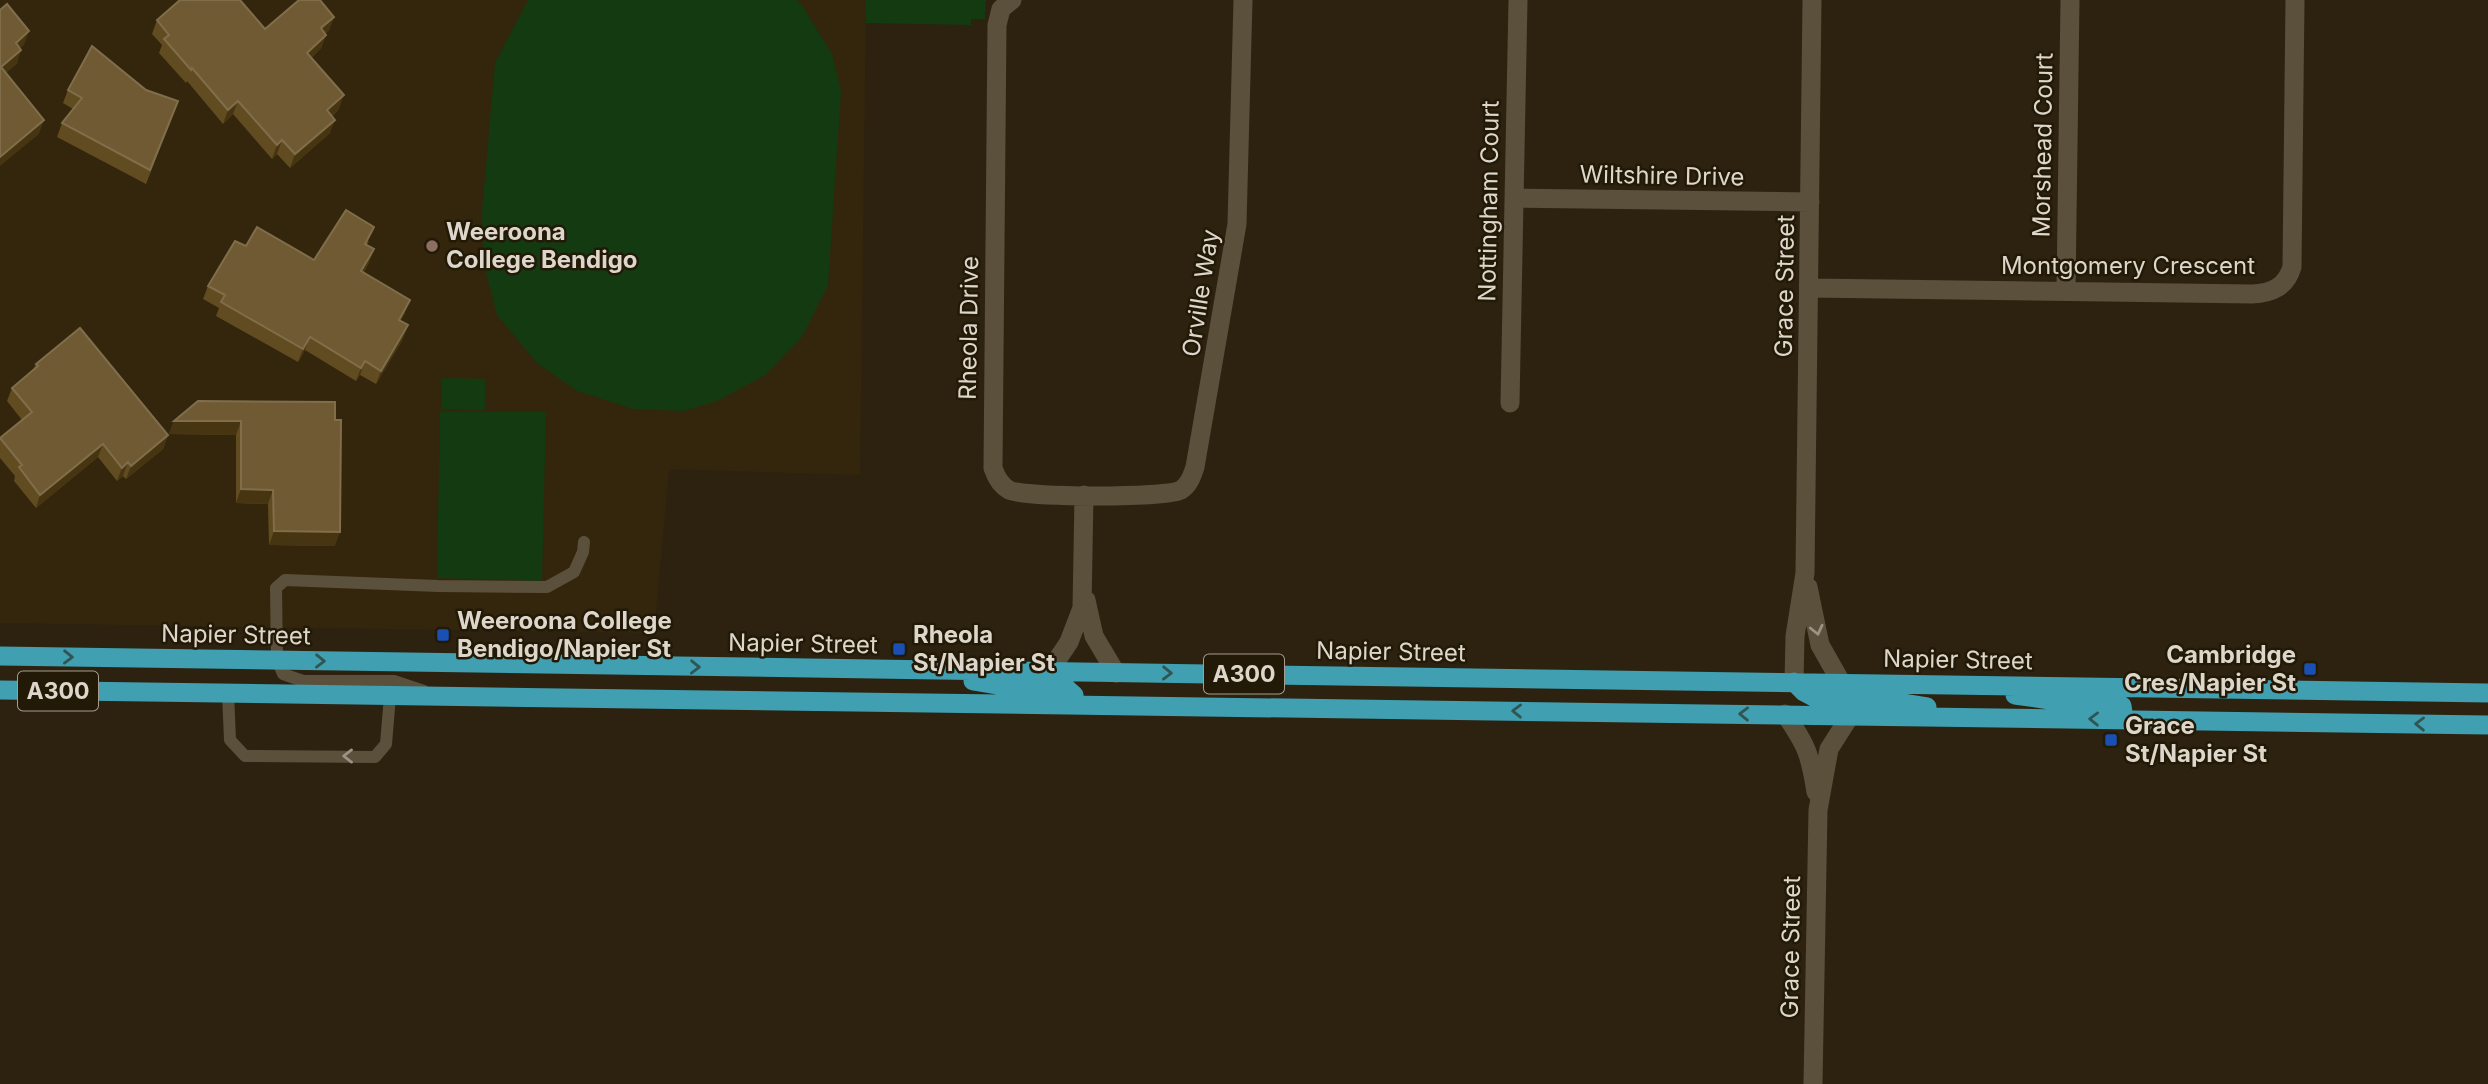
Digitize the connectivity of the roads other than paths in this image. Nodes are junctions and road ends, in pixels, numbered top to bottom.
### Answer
1 (1012, 0) edge
2 (1243, 0) edge
3 (1518, 0) edge
4 (1812, 0) edge
5 (2070, 0) edge
6 (2295, 0) edge
7 (1514, 198) junction
8 (1810, 202) junction
9 (1809, 288) junction
10 (2066, 291) junction
11 (1510, 403) dead end
12 (1084, 495) junction
13 (584, 542) dead end
14 (1805, 572) junction
15 (1083, 585) junction
16 (0, 656) edge
17 (276, 660) junction
18 (910, 670) junction
19 (1049, 673) junction
20 (1116, 673) junction
21 (1794, 682) junction
22 (1841, 682) junction
23 (1935, 683) junction
24 (0, 690) edge
25 (228, 693) junction
26 (2488, 693) edge
27 (390, 695) junction
28 (442, 697) junction
29 (1074, 705) junction
30 (1785, 714) junction
31 (1850, 716) junction
32 (2008, 718) junction
33 (2124, 719) junction
34 (2488, 725) edge
35 (1818, 810) junction
36 (1813, 1084) edge

1 - 12 street, Rheola Drive
2 - 12 street, Orville Way
3 - 7 street, Nottingham Court
4 - 8 street, Grace Street
5 - 10 street, Morshead Court
6 - 10 street, Montgomery Crescent
7 - 8 street, Wiltshire Drive
7 - 11 street, Nottingham Court
8 - 9 street, Grace Street
9 - 10 street, Montgomery Crescent
9 - 14 street, Grace Street
12 - 15 street
13 - 17 lane
14 - 21 street, Grace Street
14 -> 22 street, Grace Street
15 - 19 street
15 - 20 street
16 -> 17 highway, Napier Street / A300
17 -> 18 highway, Napier Street / A300
17 - 28 lane
18 - 19 highway, Napier Street / A300
18 - 29 highway
19 - 20 highway, Napier Street / A300
20 -> 21 highway, Napier Street / A300
21 - 22 highway, Napier Street / A300
21 - 32 highway
22 - 23 highway, Napier Street / A300
23 - 26 highway, Napier Street / A300
23 - 33 highway
24 - 25 highway, A300
25 - 27 highway, A300
27 -> 25 lane
27 - 28 highway, A300
28 - 29 highway, A300
30 -> 29 highway, A300
30 - 31 highway, A300
30 - 35 street, Grace Street
31 - 32 highway, A300
31 - 35 street, Grace Street
33 -> 32 highway, A300
34 -> 33 highway, A300
35 - 36 street, Grace Street

